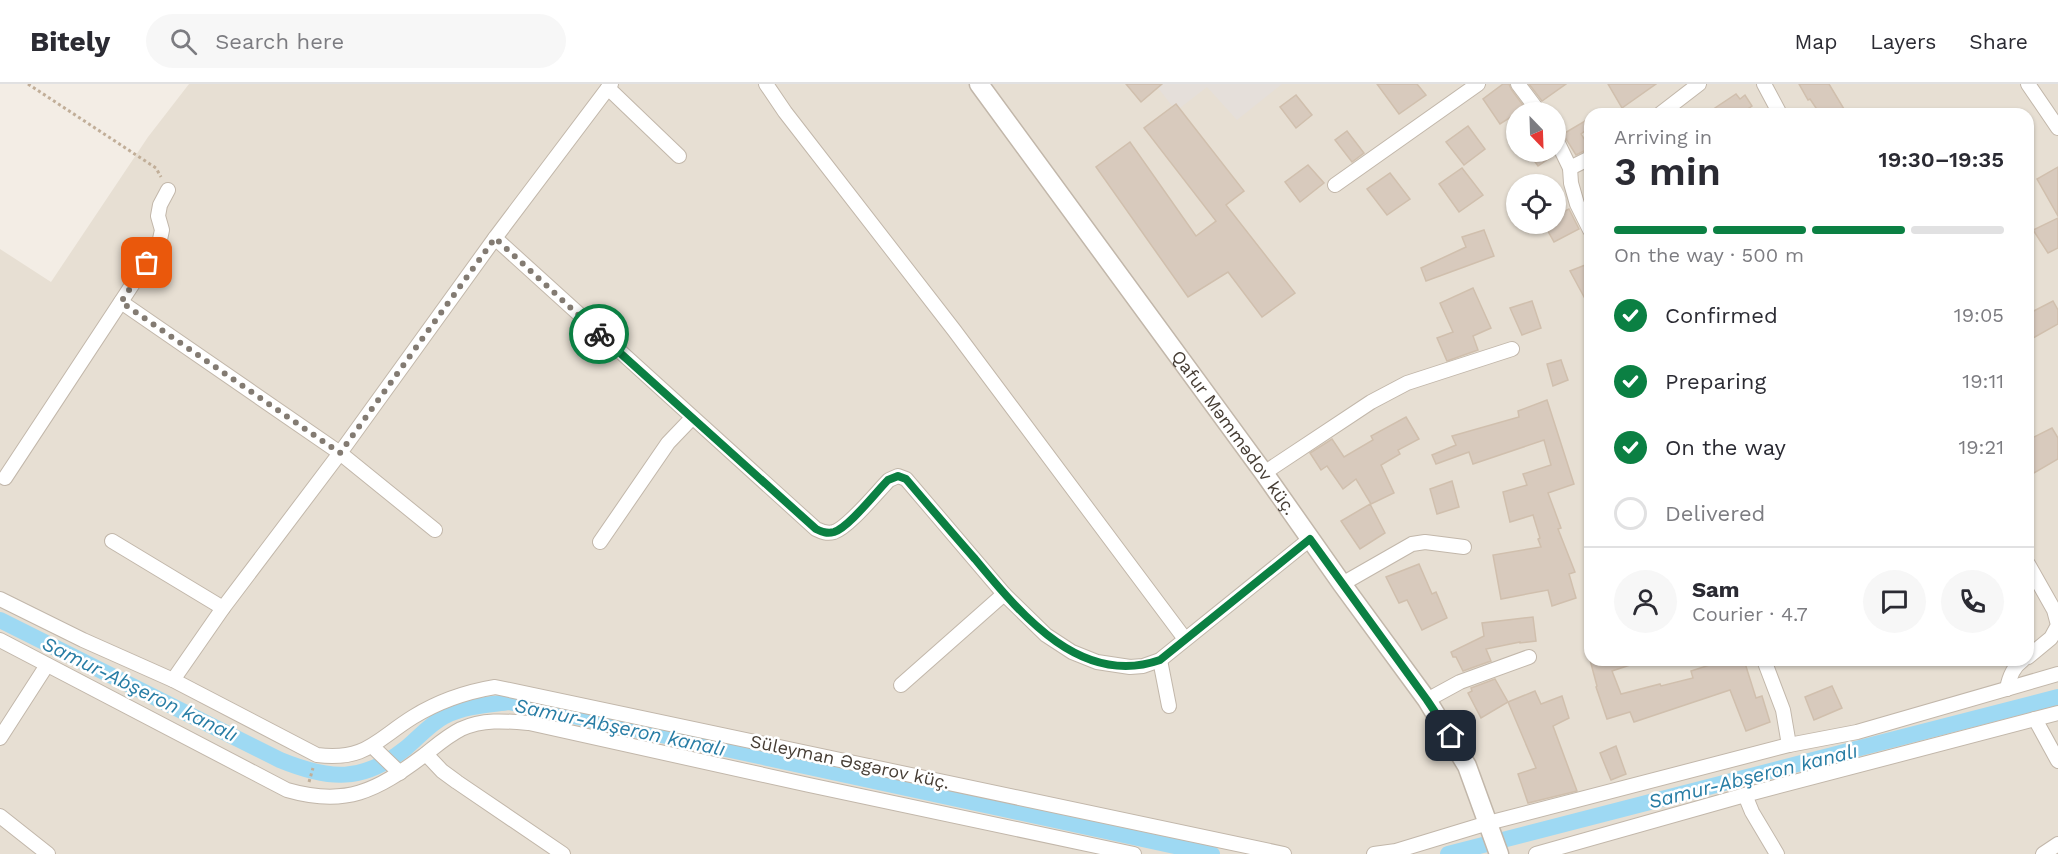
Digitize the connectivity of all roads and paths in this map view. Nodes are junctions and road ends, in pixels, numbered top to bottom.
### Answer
1 (28, 84) edge
2 (766, 84) edge
3 (979, 84) edge
4 (1478, 84) edge
5 (1518, 84) edge
6 (1699, 84) edge
7 (1764, 84) edge
8 (2028, 84) edge
9 (609, 86) edge
10 (1532, 102) edge
11 (1668, 108) edge
12 (1777, 108) edge
13 (2058, 128) edge
14 (680, 156) dead end
15 (1566, 160) edge
16 (1584, 161) edge
17 (1570, 168) junction
18 (1335, 184) dead end
19 (168, 190) joint
20 (1584, 218) edge
21 (495, 238) junction
22 (121, 302) junction
23 (1512, 349) dead end
24 (692, 418) junction
25 (340, 453) junction
26 (1264, 473) junction
27 (5, 478) dead end
28 (435, 530) dead end
29 (1310, 539) junction
30 (112, 541) dead end
31 (600, 542) dead end
32 (1464, 547) dead end
33 (2034, 575) edge
34 (1342, 584) junction
35 (1004, 594) junction
36 (0, 599) edge
37 (224, 608) junction
38 (1185, 639) junction
39 (0, 640) edge
40 (2034, 652) edge
41 (1529, 657) dead end
42 (1160, 660) junction
43 (47, 665) junction
44 (1766, 666) edge
45 (2016, 666) edge
46 (2058, 674) edge
47 (173, 680) junction
48 (901, 685) dead end
49 (2007, 689) junction
50 (1427, 700) junction
51 (1169, 706) dead end
52 (2058, 713) edge
53 (2035, 719) junction
54 (0, 738) edge
55 (1789, 745) junction
56 (373, 747) junction
57 (426, 754) junction
58 (317, 755) junction
59 (2058, 761) edge
60 (400, 773) junction
61 (305, 795) junction
62 (1745, 795) junction
63 (0, 816) edge
64 (1488, 823) junction
65 (2058, 844) edge
66 (48, 854) edge
67 (563, 854) edge
68 (1134, 854) edge
69 (1284, 854) edge
70 (1374, 854) edge
71 (1499, 854) edge
72 (1536, 854) edge
73 (1777, 854) edge
74 (2043, 854) edge

1 - 19 path
2 - 38 street
3 - 26 street, Qafur Məmmədov küç.
4 - 18 street
5 - 10 street
6 - 11 street
7 - 12 street
8 - 13 street
9 - 14 street
9 - 21 street
15 - 17 street
16 - 17 street
17 - 20 street
19 - 22 street
21 - 24 street
21 - 25 street
22 - 25 street
22 - 27 street
23 - 26 street
24 - 31 street
24 - 35 street
25 - 28 street
25 - 37 street
26 - 29 street, Qafur Məmmədov küç.
29 - 34 street, Qafur Məmmədov küç.
29 - 38 street
30 - 37 street
32 - 34 street
33 - 40 street
34 - 50 street, Qafur Məmmədov küç.
35 - 42 street
35 - 48 street
36 - 47 street, Süleyman Əsgərov küç.
37 - 47 street
38 - 42 street
39 - 43 street, Süleyman Əsgərov küç.
41 - 50 street
42 - 51 street
43 - 54 street
43 - 61 street, Süleyman Əsgərov küç.
44 - 55 street
45 - 49 street
46 - 49 street
47 - 58 street, Süleyman Əsgərov küç.
49 - 55 street
50 - 64 street, Qafur Məmmədov küç.
52 - 53 street
53 - 59 street
53 - 62 street
55 - 64 street
56 - 58 street, Süleyman Əsgərov küç.
56 - 60 street
56 - 69 street, Süleyman Əsgərov küç.
57 - 60 street, Süleyman Əsgərov küç.
57 - 67 street
57 - 68 street, Süleyman Əsgərov küç.
58 - 61 path
60 - 61 street, Süleyman Əsgərov küç.
62 - 72 street
62 - 73 street
63 - 66 street
64 - 70 street
64 - 71 street, Qafur Məmmədov küç.
65 - 74 street

